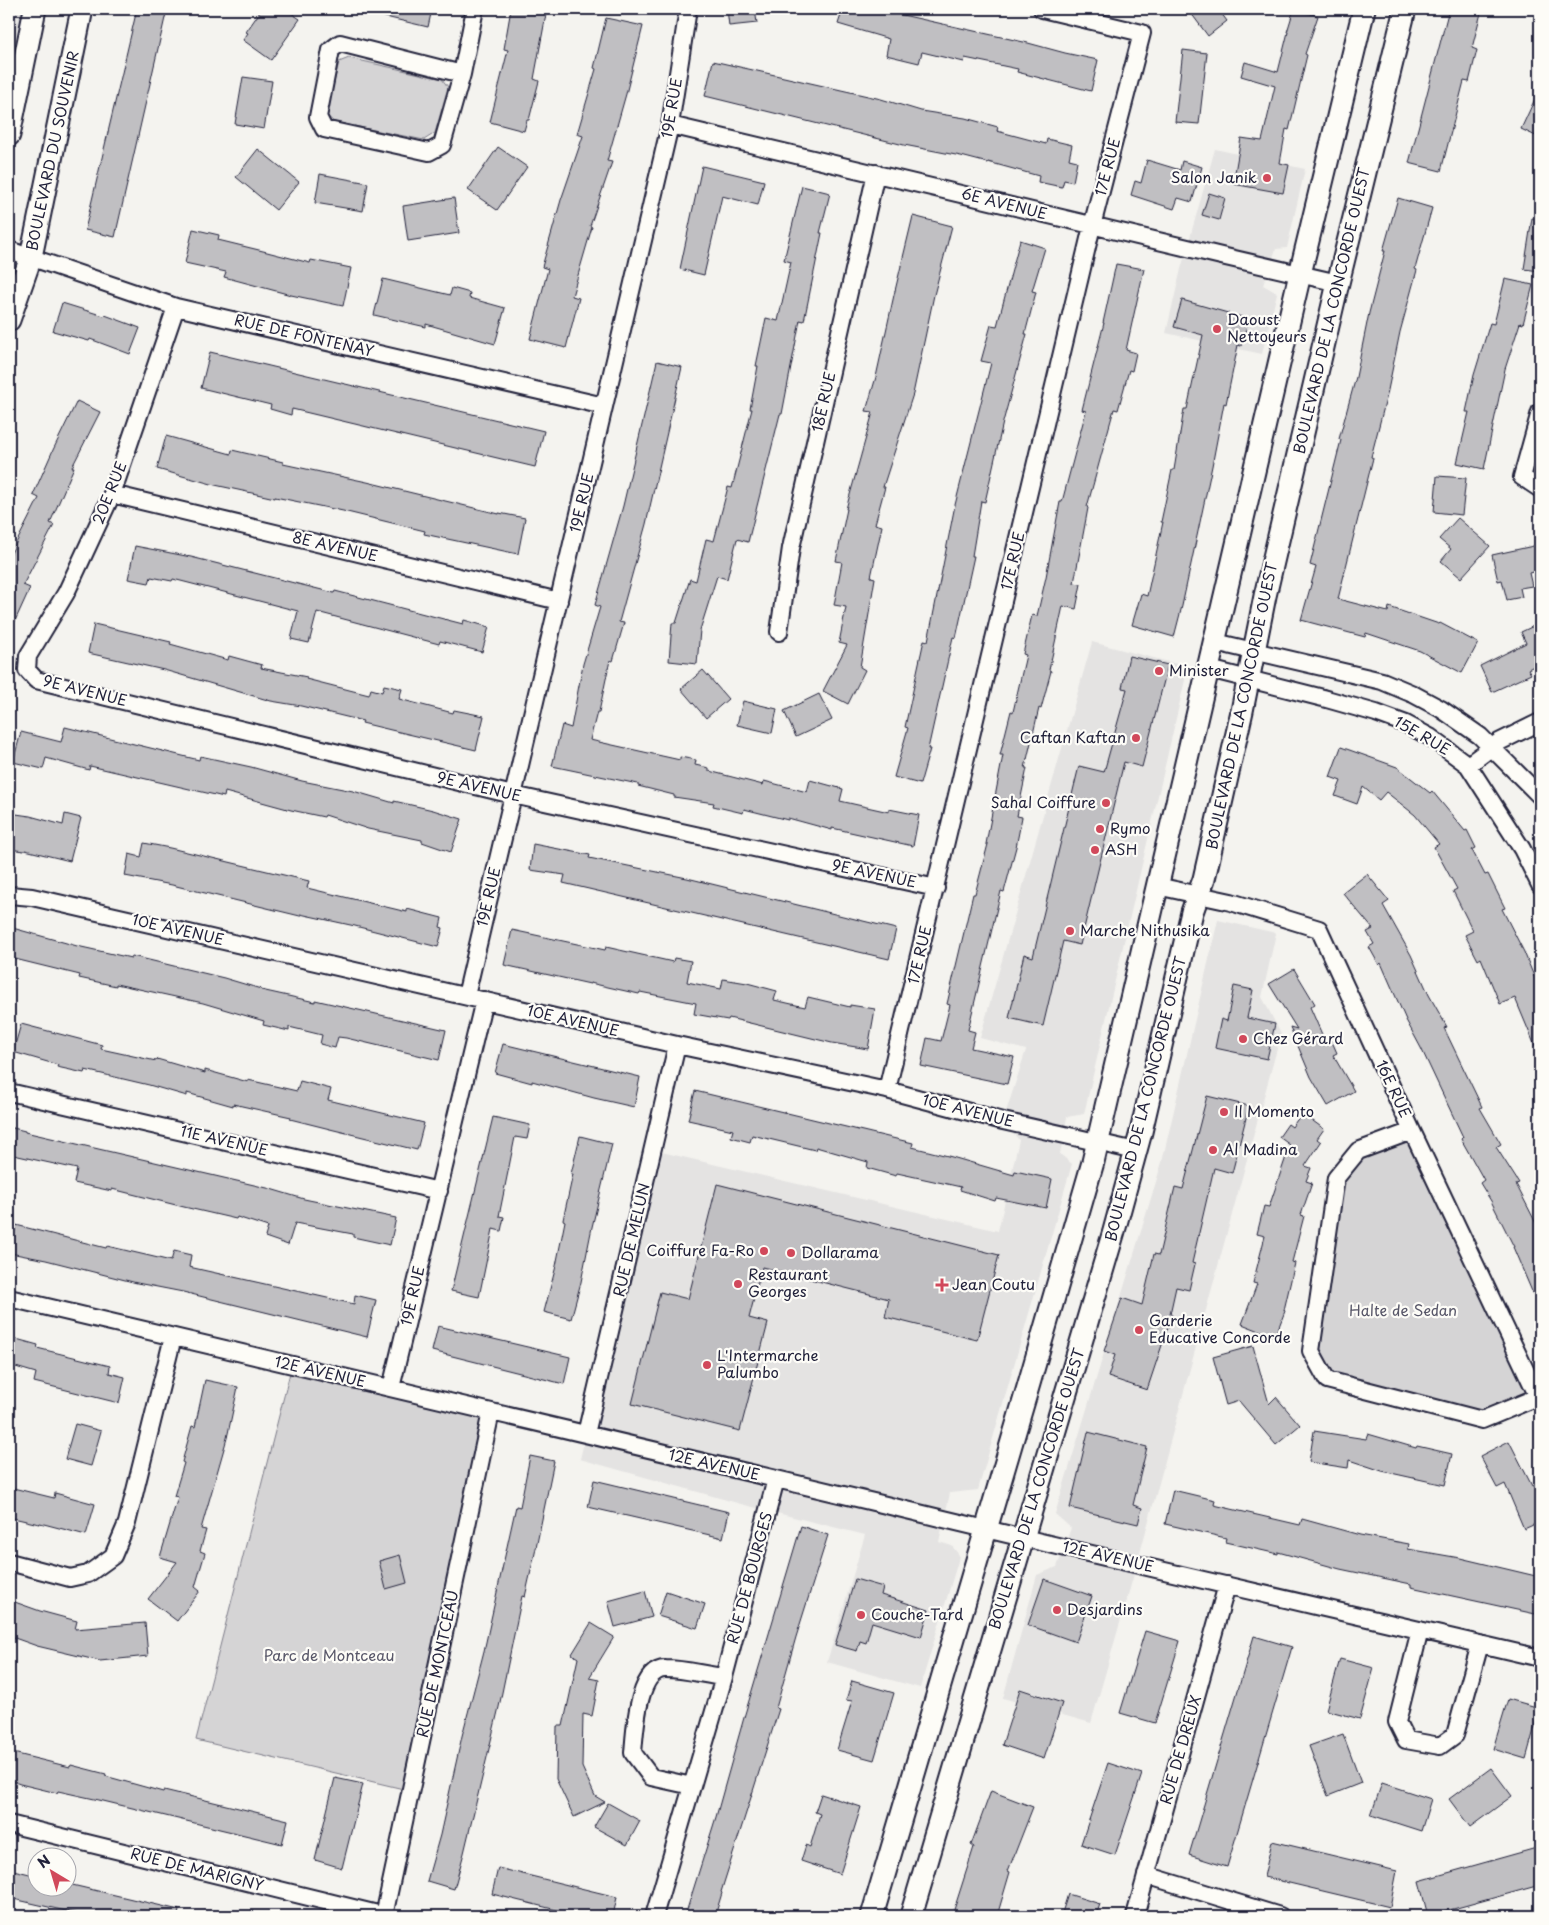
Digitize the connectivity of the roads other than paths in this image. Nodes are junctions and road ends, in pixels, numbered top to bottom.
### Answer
1 (35, 9) edge
2 (82, 9) edge
3 (475, 9) edge
4 (688, 9) edge
5 (1042, 9) edge
6 (1364, 9) edge
7 (1405, 9) edge
8 (462, 74) junction
9 (670, 125) junction
10 (9, 135) edge
11 (876, 173) junction
12 (1092, 226) junction
13 (9, 250) edge
14 (31, 257) junction
15 (1300, 274) junction
16 (1338, 283) junction
17 (176, 307) junction
18 (9, 320) edge
19 (604, 406) junction
20 (1540, 412) edge
21 (1540, 489) edge
22 (112, 494) junction
23 (559, 601) junction
24 (780, 632) dead end
25 (1215, 642) junction
26 (1254, 650) junction
27 (1209, 669) junction
28 (27, 670) joint
29 (1248, 679) junction
30 (1540, 722) edge
31 (1492, 747) junction
32 (1468, 765) junction
33 (513, 795) junction
34 (1540, 796) edge
35 (1540, 885) edge
36 (1157, 886) junction
37 (936, 888) junction
38 (1199, 894) junction
39 (9, 895) edge
40 (466, 996) junction
41 (484, 1000) junction
42 (677, 1045) junction
43 (888, 1090) junction
44 (9, 1092) edge
45 (1412, 1131) junction
46 (1098, 1142) junction
47 (1136, 1151) junction
48 (438, 1190) junction
49 (9, 1298) edge
50 (173, 1337) junction
51 (391, 1388) junction
52 (1540, 1398) edge
53 (491, 1412) junction
54 (586, 1434) junction
55 (776, 1479) junction
56 (986, 1530) junction
57 (1022, 1539) junction
58 (9, 1562) edge
59 (1227, 1585) junction
60 (1420, 1630) junction
61 (1480, 1644) junction
62 (1540, 1658) edge
63 (724, 1678) junction
64 (692, 1786) junction
65 (9, 1824) edge
66 (1146, 1875) junction
67 (385, 1916) edge
68 (654, 1916) edge
69 (872, 1916) edge
70 (911, 1916) edge
71 (1135, 1916) edge
72 (1280, 1916) edge

1 - 10 street
2 - 14 street, BOULEVARD DU SOUVENIR
3 - 8 street
4 - 9 street, 19E RUE
5 - 12 street, 17E RUE
6 - 15 street
7 - 16 street, BOULEVARD DE LA CONCORDE OUEST
8 - 8 street
9 - 11 street, 6E AVENUE
9 - 19 street, 19E RUE
11 - 12 street, 6E AVENUE
11 - 24 street, 18E RUE
12 - 15 street, 6E AVENUE
12 - 37 street, 17E RUE
13 - 14 street, RUE DE FONTENAY
14 - 17 street, RUE DE FONTENAY
14 - 18 street, BOULEVARD DU SOUVENIR
15 - 16 street, 6E AVENUE
15 - 25 street
16 - 26 street, BOULEVARD DE LA CONCORDE OUEST
17 - 19 street, RUE DE FONTENAY
17 - 22 street, 20E RUE
19 - 23 street, 19E RUE
20 - 21 street
22 - 23 street, 8E AVENUE
22 - 28 street, 20E RUE
23 - 33 street, 19E RUE
25 - 26 street, 15E RUE
25 - 27 street
26 - 29 street, BOULEVARD DE LA CONCORDE OUEST
26 - 31 street, 15E RUE
27 - 29 street, 15E RUE
27 - 36 street
28 - 33 street, 9E AVENUE
29 - 32 street, 15E RUE
29 - 38 street, BOULEVARD DE LA CONCORDE OUEST
30 - 31 street
31 - 32 street
31 - 34 street, 15E RUE
32 - 35 street, 15E RUE
33 - 37 street, 9E AVENUE
33 - 40 street, 19E RUE
36 - 38 street, 16E RUE
36 - 46 street
37 - 43 street, 17E RUE
38 - 45 street, 16E RUE
38 - 47 street, BOULEVARD DE LA CONCORDE OUEST
39 - 40 street, 10E AVENUE
40 - 41 street, 10E AVENUE
41 - 42 street, 10E AVENUE
41 - 48 street, 19E RUE
42 - 43 street, 10E AVENUE
42 - 54 street, RUE DE MELUN
43 - 46 street, 10E AVENUE
44 - 48 street, 11E AVENUE
45 - 52 street, 16E RUE
45 - 52 street
46 - 47 street, 10E AVENUE
46 - 56 street
47 - 57 street, BOULEVARD DE LA CONCORDE OUEST
48 - 51 street, 19E RUE
49 - 50 street, 12E AVENUE
50 - 51 street, 12E AVENUE
50 - 58 street
51 - 53 street, 12E AVENUE
53 - 54 street, 12E AVENUE
53 - 67 street, RUE DE MONTCEAU
54 - 55 street, 12E AVENUE
55 - 56 street, 12E AVENUE
55 - 63 street, RUE DE BOURGES
56 - 57 street, 12E AVENUE
56 - 69 street
57 - 59 street, 12E AVENUE
57 - 70 street, BOULEVARD DE LA CONCORDE OUEST
59 - 60 street, 12E AVENUE
59 - 66 street, RUE DE DREUX
60 - 61 street, 12E AVENUE
60 - 61 street
61 - 62 street, 12E AVENUE
63 - 64 street, RUE DE BOURGES
63 - 64 street
64 - 68 street, RUE DE BOURGES
65 - 67 street, RUE DE MARIGNY
66 - 71 street, RUE DE DREUX
66 - 72 street

